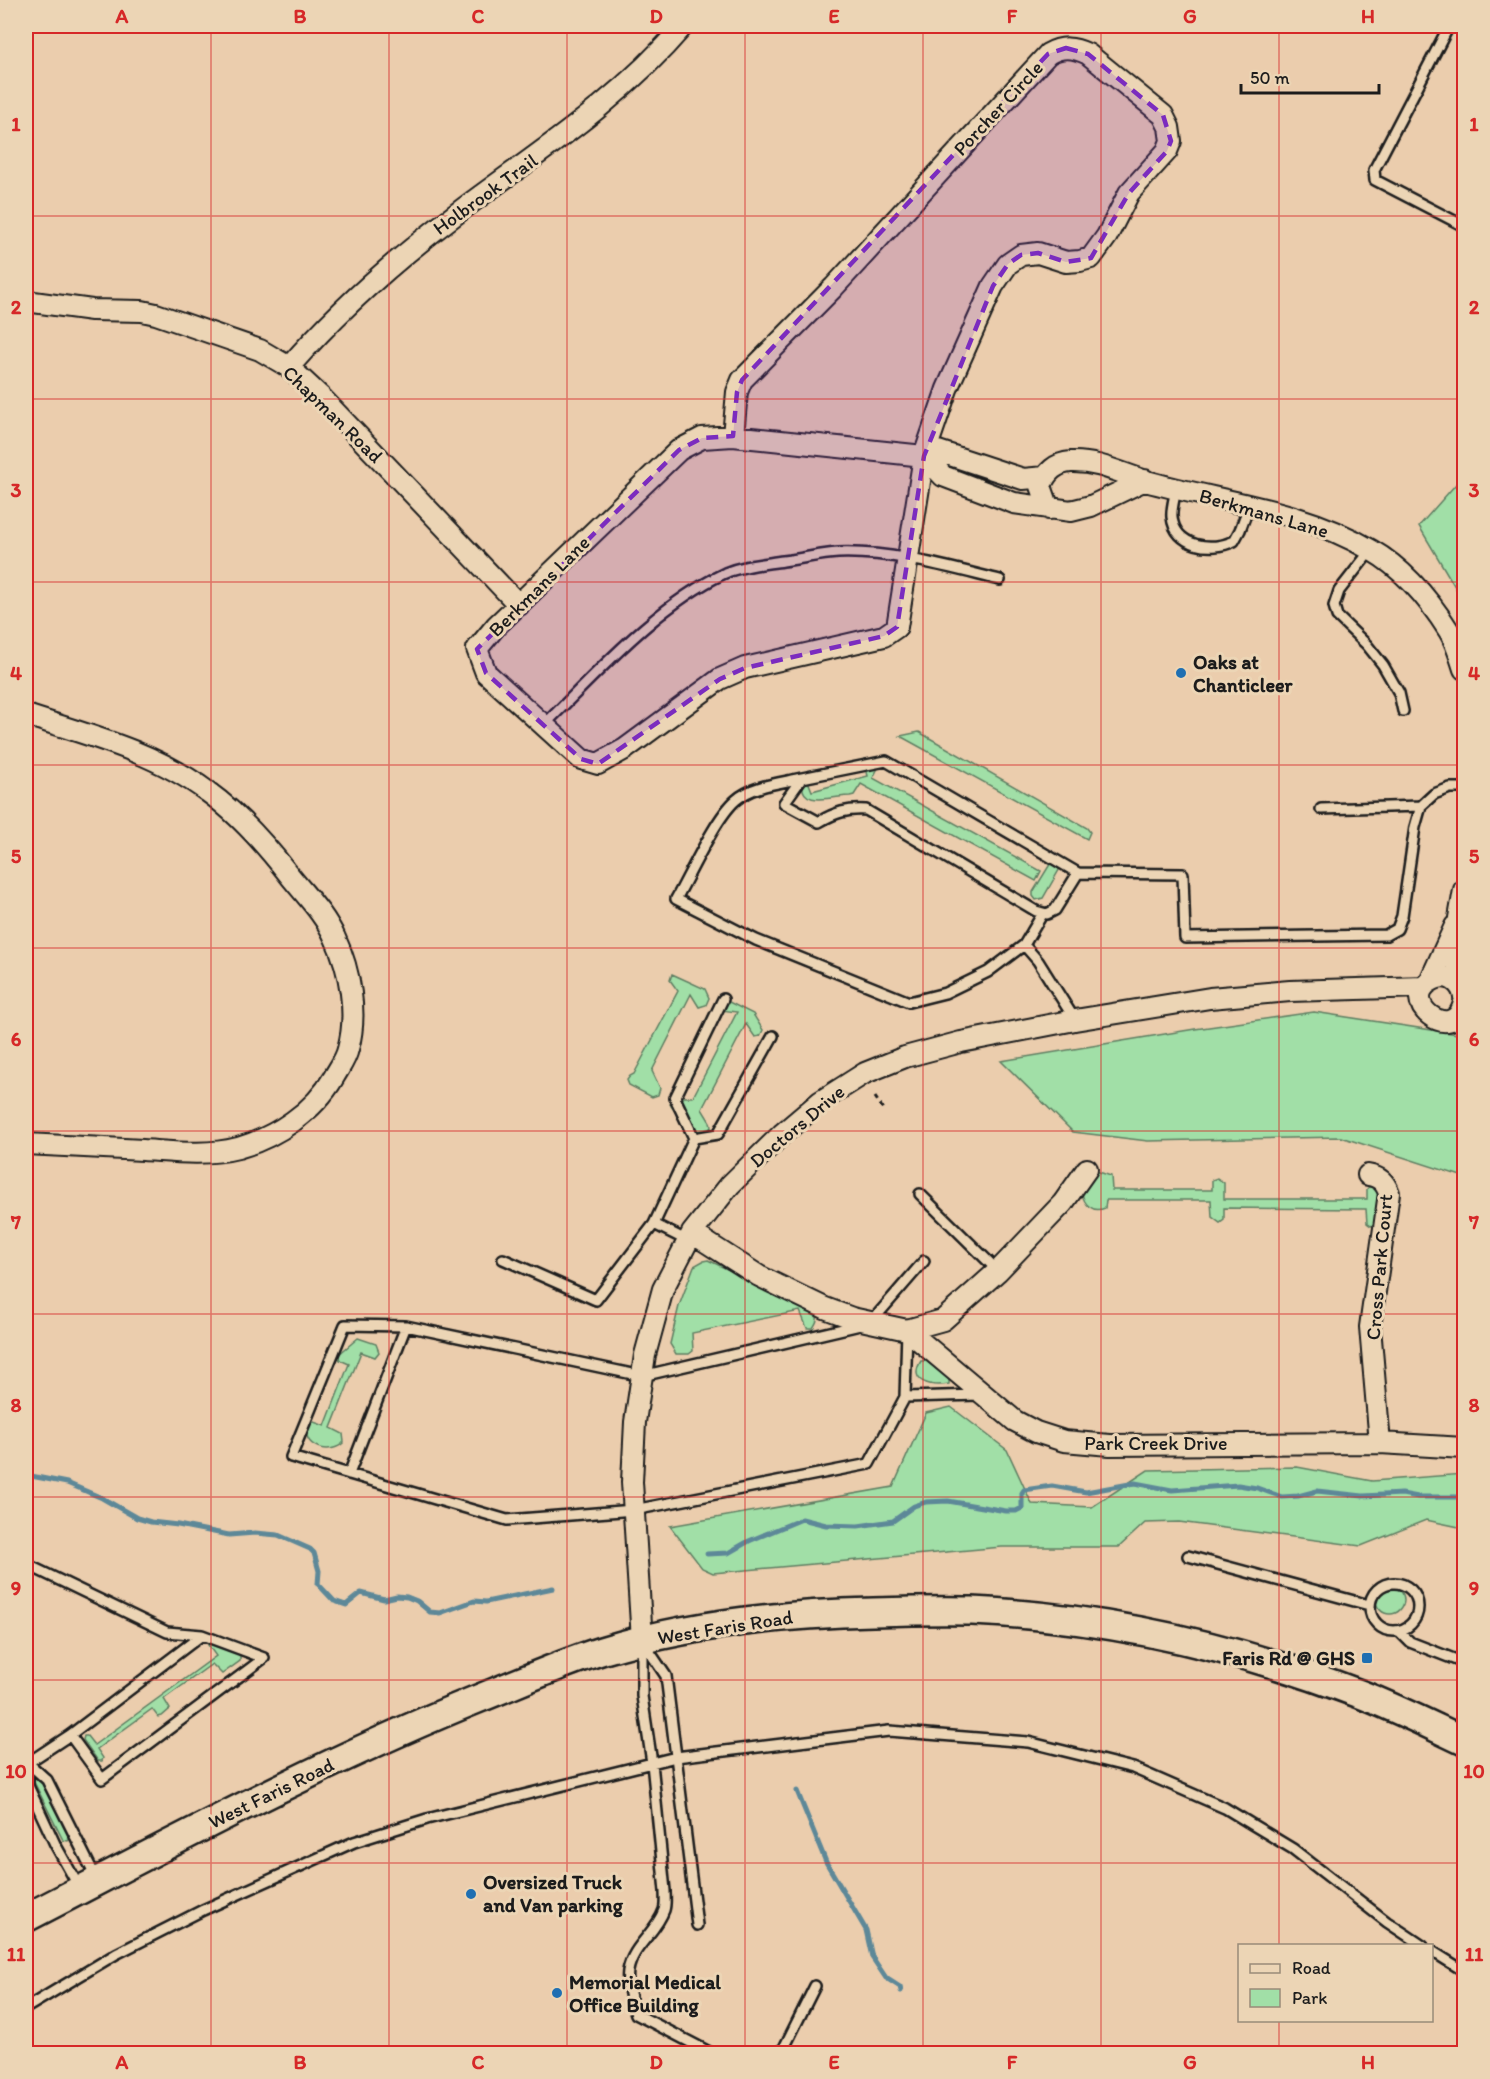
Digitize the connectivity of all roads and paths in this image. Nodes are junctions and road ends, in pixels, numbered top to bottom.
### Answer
1 (683, 26) edge
2 (1449, 26) edge
3 (1464, 226) edge
4 (26, 301) edge
5 (289, 367) junction
6 (733, 436) junction
7 (924, 456) junction
8 (1044, 477) junction
9 (1145, 480) junction
10 (1176, 488) junction
11 (1249, 506) junction
12 (1049, 509) junction
13 (1371, 550) junction
14 (907, 559) junction
15 (1000, 580) dead end
16 (519, 605) junction
17 (1464, 669) edge
18 (1403, 711) dead end
19 (26, 715) edge
20 (544, 725) junction
21 (802, 778) junction
22 (1464, 788) edge
23 (1421, 806) junction
24 (1321, 809) dead end
25 (1078, 873) junction
26 (1464, 890) edge
27 (1042, 913) junction
28 (1459, 918) junction
29 (1024, 945) junction
30 (1425, 990) junction
31 (723, 999) dead end
32 (1463, 999) edge
33 (1075, 1020) junction
34 (773, 1036) dead end
35 (875, 1097) dead end
36 (885, 1112) dead end
37 (694, 1138) junction
38 (26, 1144) edge
39 (1088, 1169) dead end
40 (1368, 1175) dead end
41 (920, 1194) dead end
42 (654, 1224) junction
43 (690, 1237) junction
44 (503, 1258) dead end
45 (924, 1261) dead end
46 (998, 1271) junction
47 (871, 1323) junction
48 (406, 1326) junction
49 (907, 1330) junction
50 (642, 1376) junction
51 (982, 1395) junction
52 (905, 1396) junction
53 (1380, 1443) junction
54 (1464, 1448) edge
55 (350, 1474) junction
56 (634, 1510) junction
57 (1188, 1556) dead end
58 (26, 1564) edge
59 (1369, 1605) junction
60 (1400, 1632) junction
61 (202, 1635) junction
62 (642, 1640) junction
63 (1464, 1663) edge
64 (70, 1735) junction
65 (1464, 1741) edge
66 (676, 1757) junction
67 (26, 1763) edge
68 (652, 1763) junction
69 (89, 1885) junction
70 (26, 1918) edge
71 (698, 1925) dead end
72 (1420, 1944) edge
73 (1433, 1952) edge
74 (1464, 1971) edge
75 (815, 1986) dead end
76 (26, 2008) edge
77 (713, 2054) edge
78 (780, 2054) edge

1 - 5 street, Holbrook Trail
2 - 3 lane
4 - 5 street, Chapman Road
5 - 16 street, Chapman Road
6 - 7 street, Berkmans Lane
6 - 7 street, Porcher Circle
6 - 16 street, Berkmans Lane
7 - 8 street, Berkmans Lane
7 - 12 street
7 - 14 street, Berkmans Lane
8 - 9 street, Berkmans Lane
8 - 12 street
9 - 10 street, Berkmans Lane
9 - 12 street
10 - 11 street, Berkmans Lane
10 - 11 lane
11 - 13 street, Berkmans Lane
13 - 17 street, Berkmans Lane
13 - 18 lane
14 - 15 lane
14 - 20 lane
14 - 20 street, Berkmans Lane
16 - 20 street, Berkmans Lane
19 - 38 street
21 - 25 lane
21 - 27 lane
21 - 29 lane
22 - 23 lane
23 - 24 lane
23 - 25 lane
25 - 27 lane
26 - 28 street
27 - 29 lane
28 - 30 street
28 - 32 street
29 - 33 lane
30 - 32 street, Doctors Drive
30 - 32 street
30 - 33 street, Doctors Drive
31 - 37 lane
33 - 43 street, Doctors Drive
34 - 37 lane
35 - 36 path
37 - 42 lane
39 - 46 street
40 - 53 street, Cross Park Court
41 - 46 lane
42 - 43 lane
42 - 44 lane
43 - 47 street, Park Creek Drive
43 - 50 street, Doctors Drive
45 - 47 lane
46 - 49 street
47 - 49 street, Park Creek Drive
47 - 50 lane
48 - 50 lane
48 - 55 lane
48 - 55 lane
49 - 51 street, Park Creek Drive
49 - 52 lane
50 - 56 street, Doctors Drive
51 - 52 lane
51 - 53 street, Park Creek Drive
52 - 56 lane
53 - 54 street, Park Creek Drive
55 - 56 lane
56 - 62 street, Doctors Drive
57 - 59 lane
58 - 61 lane
59 - 60 lane
59 - 60 lane
60 - 63 lane
61 - 64 lane
61 - 64 lane
62 - 65 main road, West Faris Road
62 - 66 lane
62 - 68 lane
62 - 69 main road, West Faris Road
64 - 67 lane
66 - 68 lane
66 - 71 lane
66 - 72 lane
67 - 69 lane
67 - 69 lane
68 - 76 lane
68 - 77 lane
69 - 70 main road, West Faris Road
73 - 74 lane
75 - 78 lane

